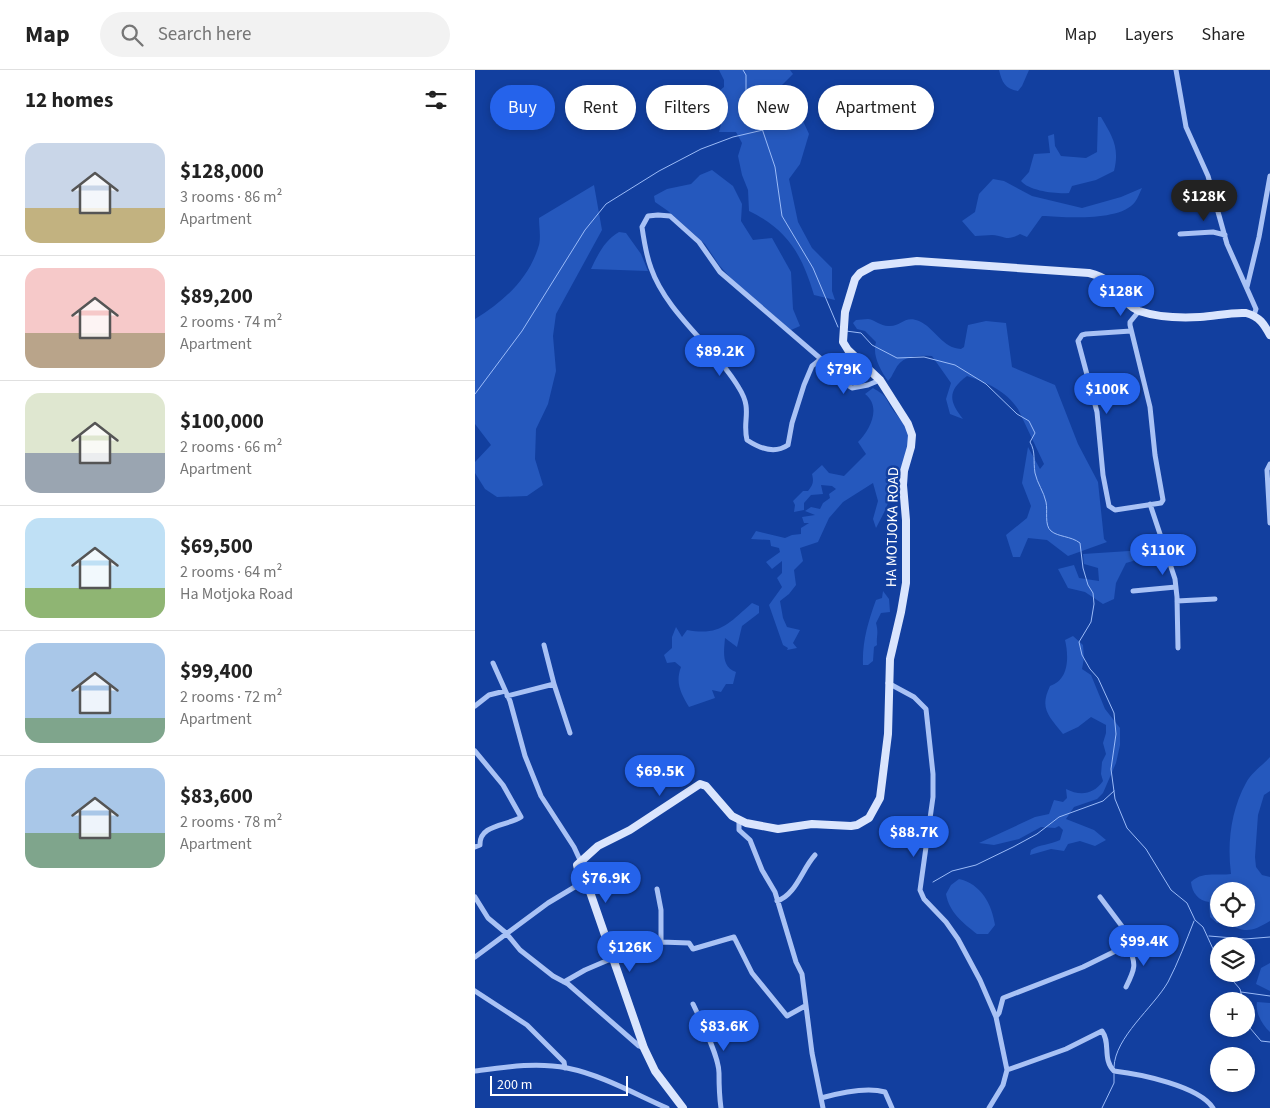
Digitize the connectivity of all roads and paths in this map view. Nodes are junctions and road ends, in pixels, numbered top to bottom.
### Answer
1 (1176, 70) edge
2 (1270, 176) edge
3 (1180, 234) dead end
4 (1225, 235) junction
5 (1247, 287) junction
6 (1139, 310) junction
7 (1255, 315) junction
8 (1131, 331) junction
9 (1270, 335) edge
10 (821, 359) junction
11 (881, 380) junction
12 (1270, 464) edge
13 (1150, 504) junction
14 (1270, 524) edge
15 (1176, 587) junction
16 (1133, 591) dead end
17 (1215, 599) dead end
18 (1177, 602) junction
19 (544, 645) dead end
20 (1178, 648) dead end
21 (493, 663) dead end
22 (888, 683) junction
23 (554, 684) junction
24 (506, 693) junction
25 (475, 706) edge
26 (570, 733) dead end
27 (475, 750) edge
28 (739, 820) junction
29 (475, 847) edge
30 (815, 855) dead end
31 (580, 860) junction
32 (583, 882) junction
33 (657, 889) dead end
34 (475, 897) edge
35 (1100, 897) dead end
36 (777, 901) junction
37 (506, 933) junction
38 (661, 942) junction
39 (1129, 946) junction
40 (475, 957) edge
41 (613, 958) junction
42 (564, 982) junction
43 (1126, 986) dead end
44 (475, 991) edge
45 (693, 1004) dead end
46 (805, 1006) junction
47 (996, 1017) junction
48 (644, 1048) junction
49 (565, 1068) junction
50 (475, 1070) edge
51 (1007, 1070) junction
52 (821, 1098) junction
53 (667, 1108) edge
54 (683, 1108) edge
55 (721, 1108) edge
56 (823, 1108) edge
57 (891, 1108) edge
58 (989, 1108) edge
59 (1213, 1108) edge

1 - 4 street
2 - 5 street
3 - 4 street
4 - 5 street
5 - 7 street
6 - 7 street
6 - 8 street
6 - 11 street, HA MOTJOKA ROAD
7 - 9 street
8 - 13 street
8 - 13 street
10 - 10 street
10 - 11 street
11 - 22 street, HA MOTJOKA ROAD
12 - 14 street
13 - 15 street
15 - 16 street
15 - 18 street
17 - 18 street
18 - 20 street
19 - 23 street
21 - 24 street
22 - 28 street, HA MOTJOKA ROAD
22 - 47 street
23 - 24 street
23 - 26 street
24 - 25 street
24 - 31 street
27 - 29 street
28 - 31 street, HA MOTJOKA ROAD
28 - 36 street
30 - 36 street
31 - 32 street
32 - 37 street
32 - 41 street
33 - 38 street
34 - 37 street
35 - 39 street
36 - 46 street
37 - 40 street
37 - 42 street
38 - 41 street
38 - 46 street
39 - 43 street
39 - 47 street
41 - 42 street
41 - 48 street
42 - 48 street
44 - 49 street
45 - 55 street
46 - 52 street
47 - 51 street
48 - 54 street
49 - 50 street
49 - 53 street
51 - 58 street
51 - 59 street
52 - 56 street
52 - 57 street

